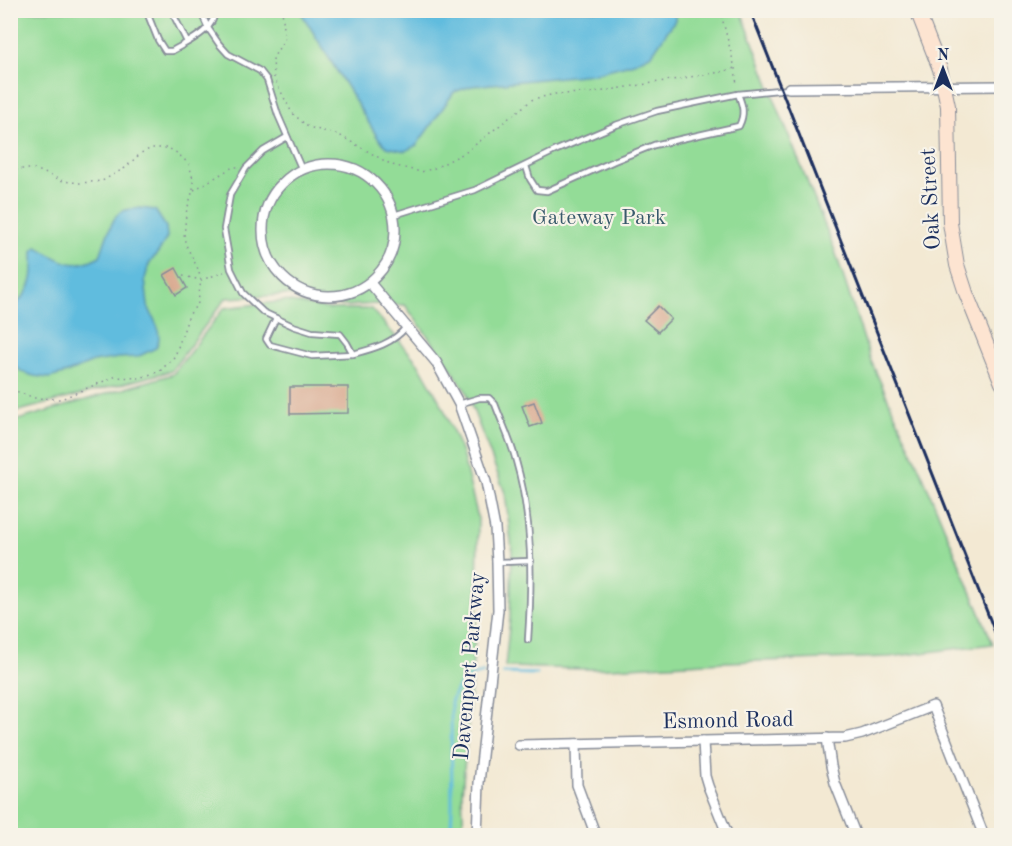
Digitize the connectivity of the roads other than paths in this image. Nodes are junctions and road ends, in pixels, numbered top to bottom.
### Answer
1 (146, 10) edge
2 (171, 10) edge
3 (200, 10) edge
4 (214, 10) edge
5 (917, 10) edge
6 (208, 28) junction
7 (186, 42) junction
8 (1002, 86) edge
9 (944, 87) junction
10 (789, 88) joint
11 (738, 94) junction
12 (287, 137) junction
13 (526, 166) junction
14 (302, 170) junction
15 (394, 215) junction
16 (370, 282) junction
17 (276, 318) junction
18 (407, 326) junction
19 (353, 354) junction
20 (1002, 382) edge
21 (459, 404) junction
22 (531, 561) junction
23 (498, 562) junction
24 (528, 640) dead end
25 (827, 738) junction
26 (703, 741) junction
27 (576, 744) junction
28 (519, 745) dead end
29 (477, 836) edge
30 (596, 836) edge
31 (728, 836) edge
32 (856, 836) edge
33 (984, 836) edge

1 - 7 lane
2 - 7 lane
3 - 6 lane
4 - 6 lane
5 - 9 street, Oak Street
6 - 7 lane
6 - 12 lane
8 - 9 street
9 - 10 street
9 - 20 street, Oak Street
10 - 11 lane
11 - 13 lane
11 - 13 lane
12 - 14 lane
12 - 17 lane
13 - 15 lane
14 - 15 street
14 - 16 street
15 - 16 street
16 - 18 street, Davenport Parkway
17 - 19 lane
17 - 19 lane
18 - 19 lane
18 - 21 street, Davenport Parkway
21 - 22 lane
21 - 23 street, Davenport Parkway
22 - 23 lane
22 - 24 lane
23 - 29 street, Davenport Parkway
25 - 26 street, Esmond Road
25 - 32 street
25 - 33 street, Esmond Road
26 - 27 street, Esmond Road
26 - 31 street
27 - 28 street, Esmond Road
27 - 30 street

